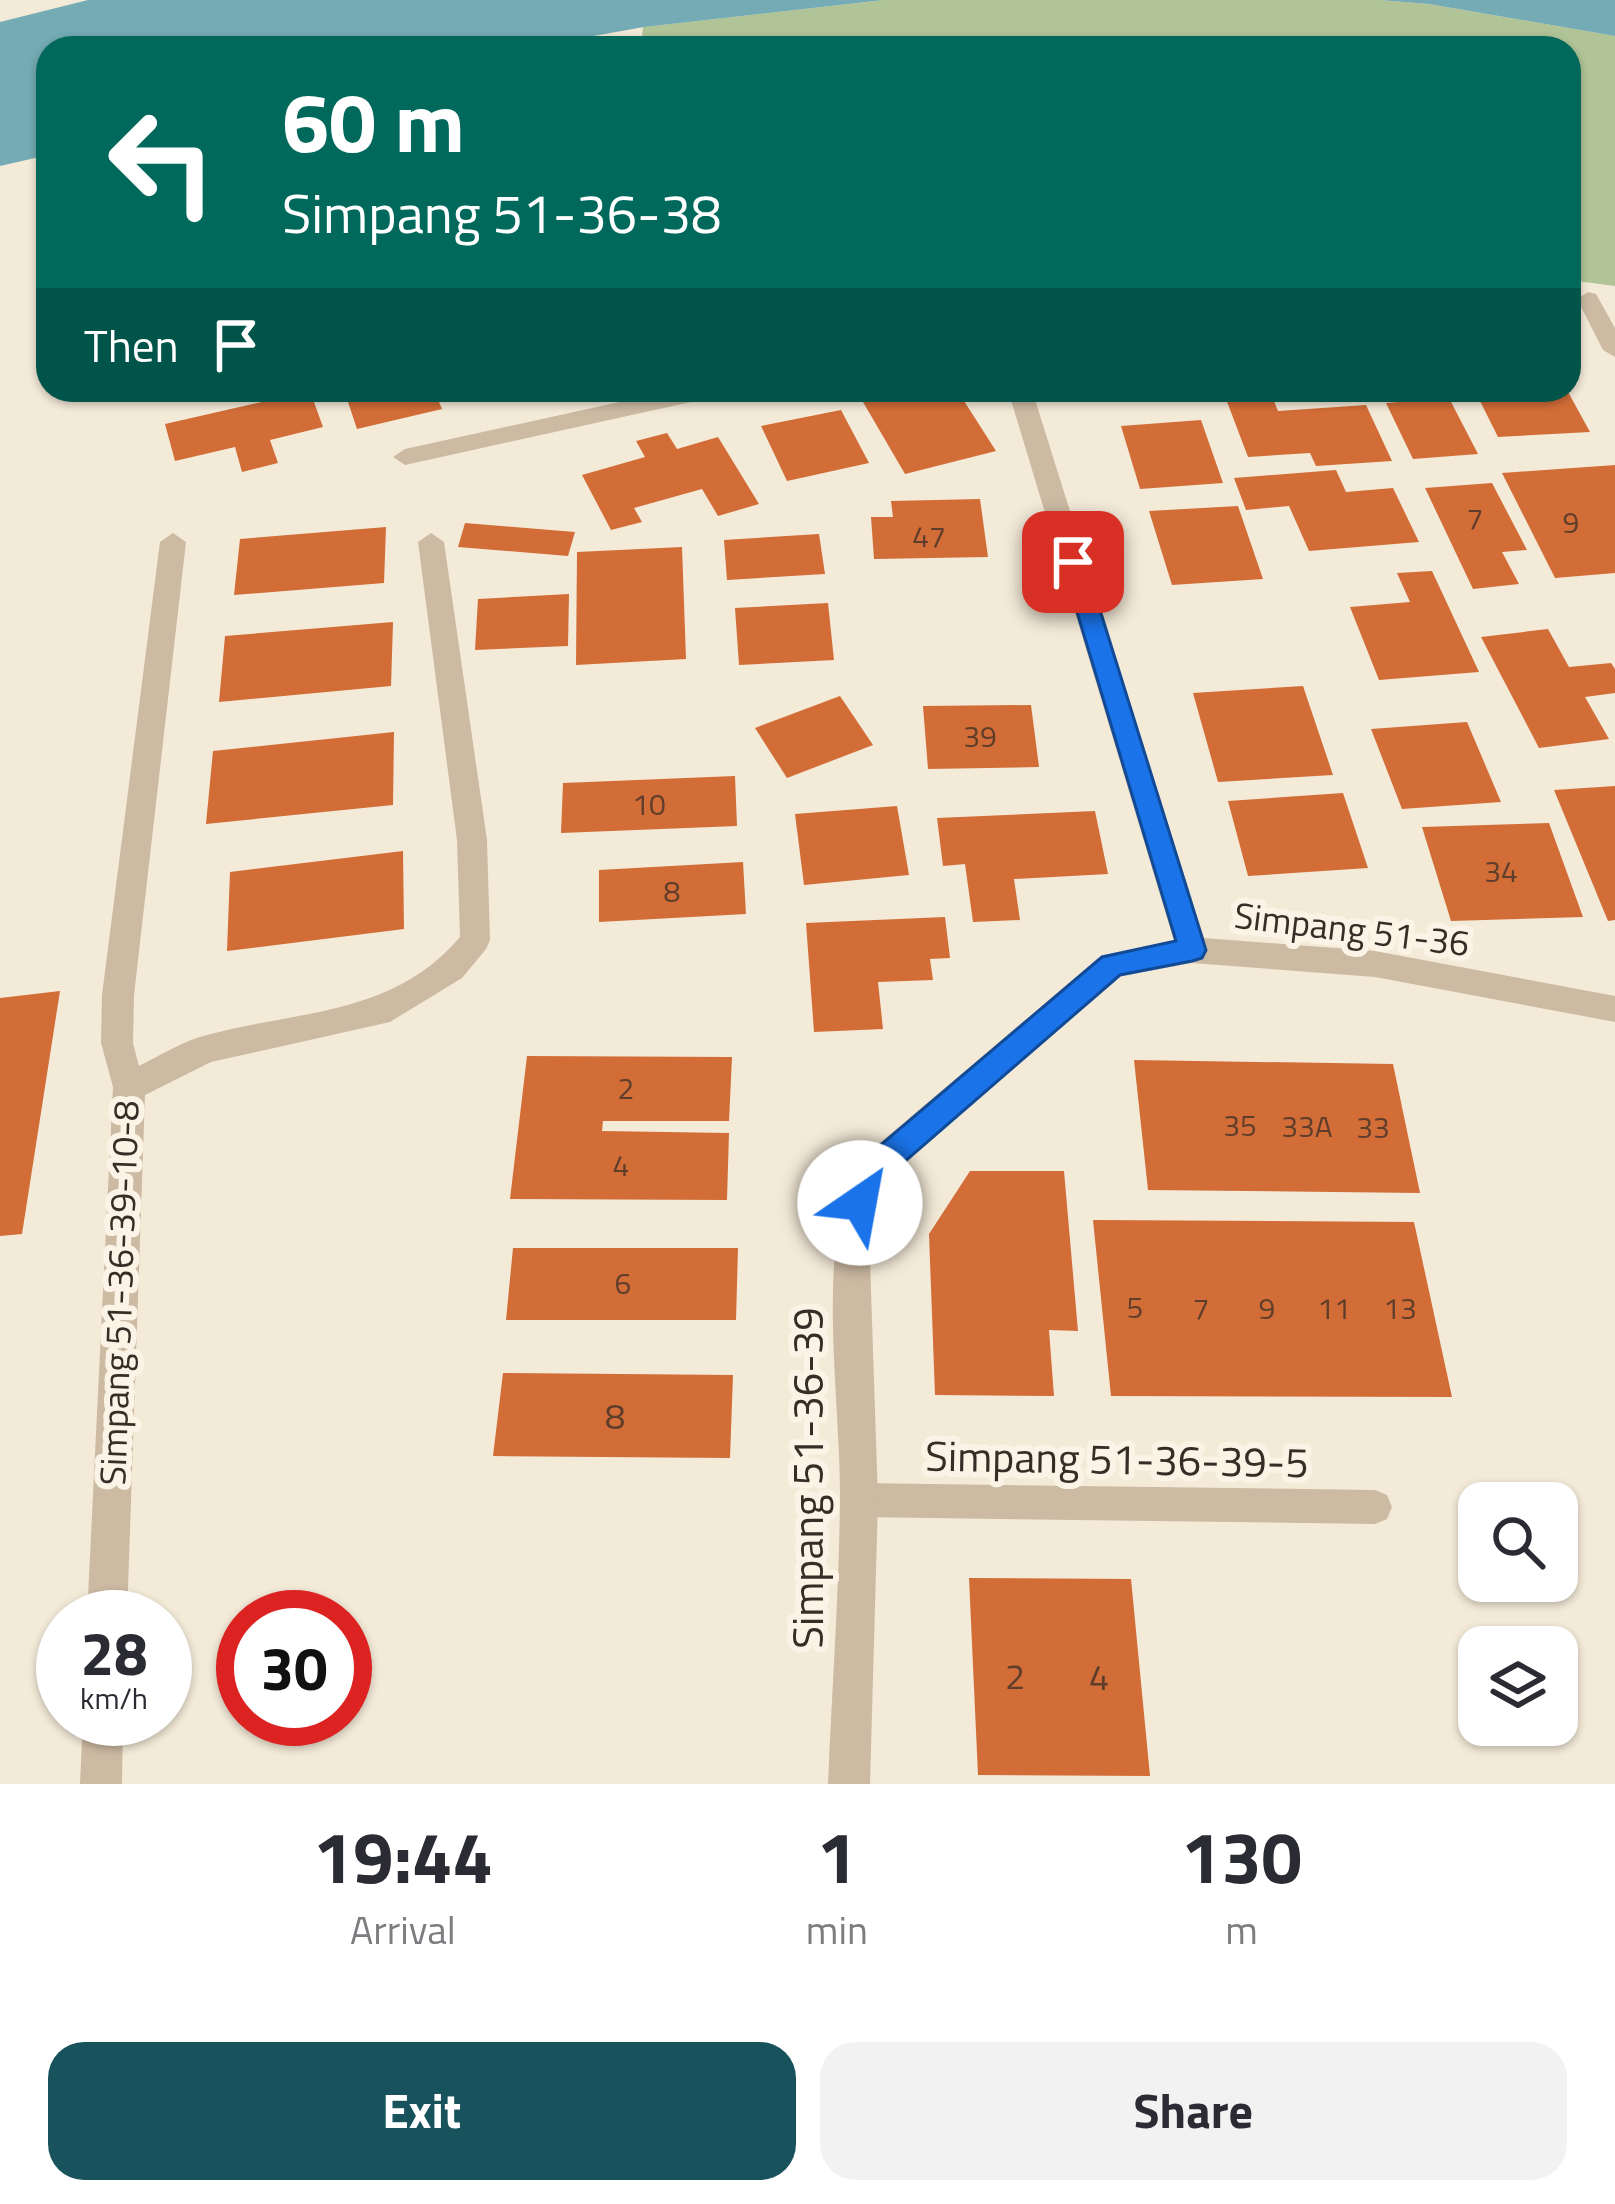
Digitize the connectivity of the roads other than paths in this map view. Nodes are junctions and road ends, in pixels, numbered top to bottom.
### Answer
1 (1588, 298) dead end
2 (1615, 350) edge
3 (655, 402) edge
4 (1024, 402) edge
5 (405, 457) dead end
6 (173, 542) dead end
7 (431, 542) dead end
8 (1192, 950) junction
9 (1615, 1010) edge
10 (129, 1087) junction
11 (868, 1174) joint
12 (859, 1501) junction
13 (1375, 1507) dead end
14 (108, 1590) edge
15 (103, 1746) edge
16 (101, 1784) edge
17 (849, 1784) edge

1 - 2 street
3 - 5 street
4 - 8 street
6 - 10 street, Simpang 51-36-39-10-8
7 - 10 street
8 - 9 street, Simpang 51-36
8 - 11 street, Simpang 51-36
10 - 14 street, Simpang 51-36-39-10-8
11 - 12 street, Simpang 51-36-39
12 - 13 lane, Simpang 51-36-39-5
12 - 17 street, Simpang 51-36-39
15 - 16 street

